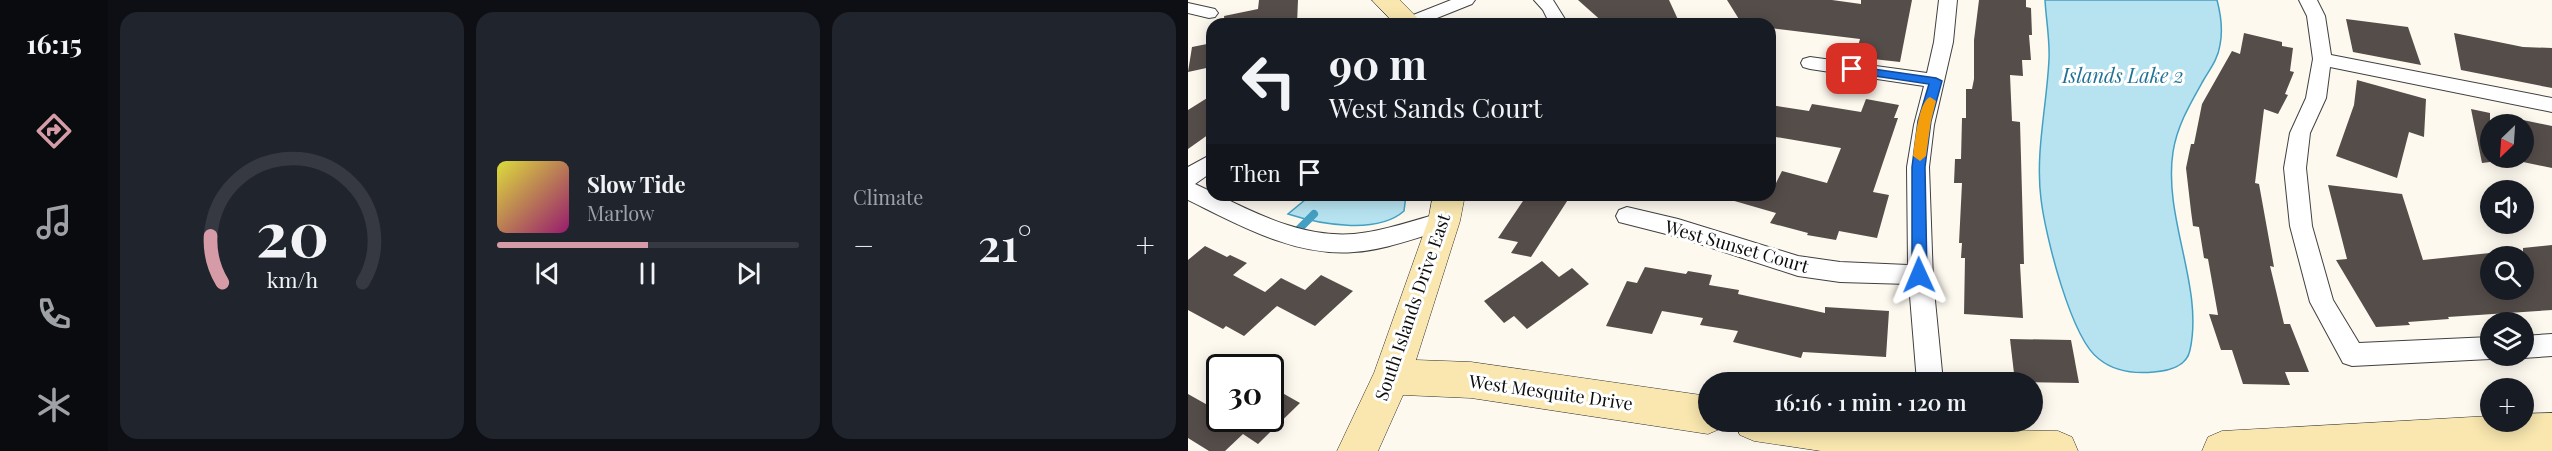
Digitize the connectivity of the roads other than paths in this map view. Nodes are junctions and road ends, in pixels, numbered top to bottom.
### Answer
1 (1385, 0) edge
2 (1466, 0) edge
3 (1543, 0) edge
4 (1948, 0) edge
5 (2308, 0) edge
6 (1188, 8) edge
7 (1209, 13) dead end
8 (1404, 18) edge
9 (1421, 18) edge
10 (1556, 18) edge
11 (2322, 59) junction
12 (1810, 63) dead end
13 (1936, 81) junction
14 (2552, 105) edge
15 (1206, 166) edge
16 (1188, 178) edge
17 (1188, 190) edge
18 (1206, 199) edge
19 (1210, 201) edge
20 (1446, 208) edge
21 (1627, 216) dead end
22 (1919, 275) junction
23 (2552, 345) edge
24 (2534, 346) edge
25 (2480, 349) edge
26 (1929, 372) edge
27 (1392, 377) junction
28 (1698, 414) edge
29 (1857, 432) edge
30 (2552, 432) edge
31 (1940, 440) edge
32 (1357, 451) edge
33 (2058, 451) edge
34 (2222, 451) edge

1 - 8 street
2 - 9 street
3 - 10 street
4 - 13 street
5 - 11 street
6 - 7 street
11 - 14 street
11 - 25 street
12 - 13 street
13 - 22 street
15 - 16 street
17 - 18 street
19 - 20 street
20 - 27 street, South Islands Drive East
21 - 22 street, West Sunset Court
22 - 26 street
23 - 24 street
27 - 28 street, West Mesquite Drive
27 - 32 street, South Islands Drive East
29 - 31 street
30 - 34 street
31 - 33 street

